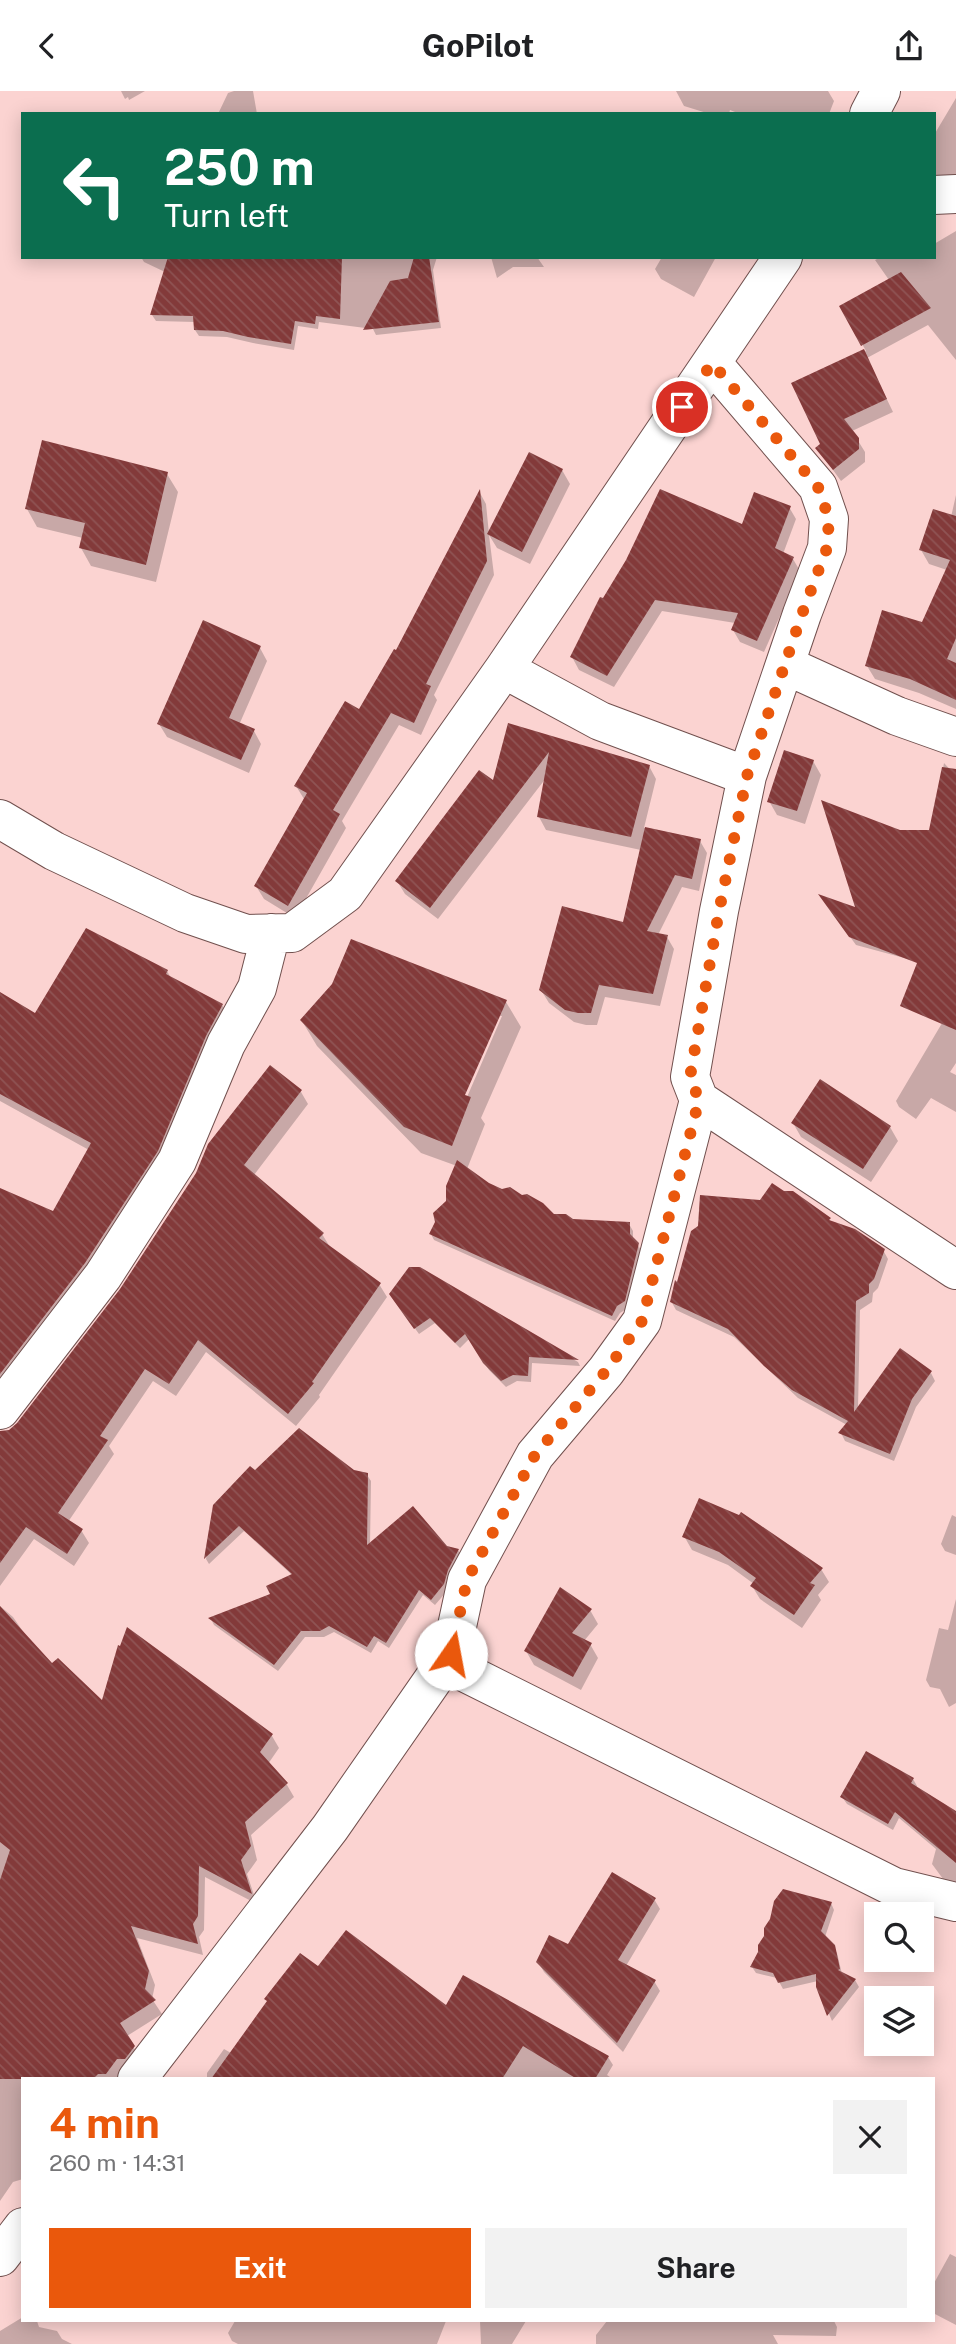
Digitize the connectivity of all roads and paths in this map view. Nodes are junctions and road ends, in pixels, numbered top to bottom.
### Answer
1 (881, 91) edge
2 (870, 112) edge
3 (956, 194) edge
4 (936, 195) edge
5 (782, 259) edge
6 (712, 363) junction
7 (785, 665) junction
8 (504, 669) junction
9 (956, 737) edge
10 (747, 776) junction
11 (0, 819) edge
12 (271, 933) junction
13 (699, 1100) junction
14 (956, 1270) edge
15 (0, 1411) edge
16 (451, 1654) junction
17 (956, 1902) edge
18 (139, 2077) edge
19 (21, 2230) edge
20 (0, 2257) edge

1 - 2 street
3 - 4 street
5 - 6 street
6 - 7 street
6 - 8 street
7 - 9 street
7 - 10 street
8 - 10 street
8 - 12 street
10 - 13 street
11 - 12 street
12 - 15 street
13 - 14 street
13 - 16 street
16 - 17 street
16 - 18 street
19 - 20 street

